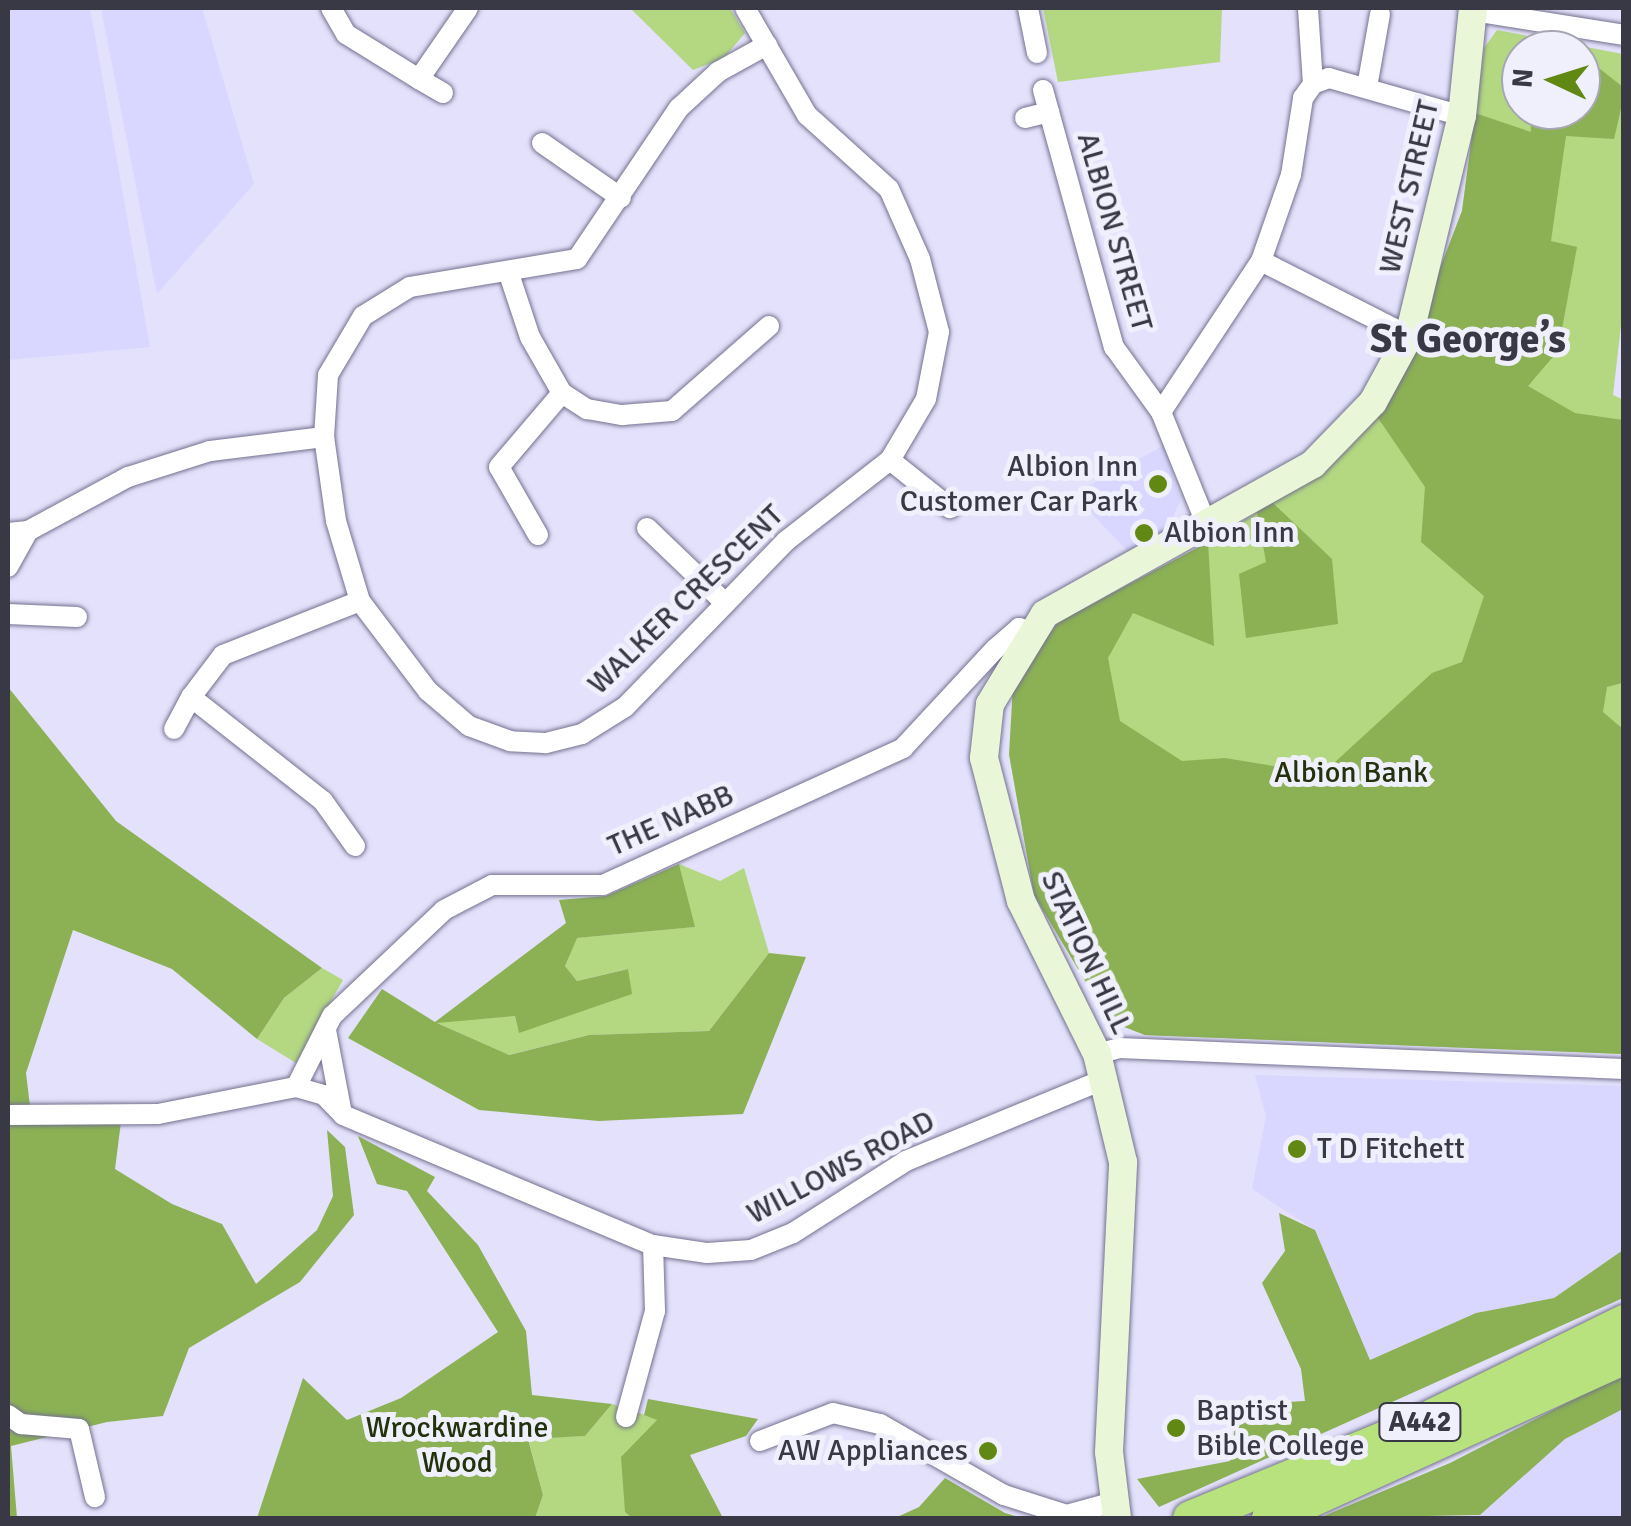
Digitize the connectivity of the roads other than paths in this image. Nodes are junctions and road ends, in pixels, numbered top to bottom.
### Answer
1 (331, 8) edge
2 (468, 8) edge
3 (746, 8) edge
4 (1028, 8) edge
5 (1308, 8) edge
6 (1473, 9) edge
7 (1380, 14) dead end
8 (1624, 35) edge
9 (767, 45) junction
10 (1037, 52) dead end
11 (419, 78) junction
12 (1313, 84) junction
13 (1367, 87) junction
14 (1043, 90) dead end
15 (443, 93) dead end
16 (1049, 112) junction
17 (1462, 116) junction
18 (1026, 118) dead end
19 (542, 143) dead end
20 (621, 198) junction
21 (1261, 261) junction
22 (509, 274) junction
23 (769, 326) dead end
24 (1409, 336) junction
25 (562, 394) junction
26 (1162, 412) junction
27 (324, 436) junction
28 (890, 460) junction
29 (950, 508) dead end
30 (1207, 526) junction
31 (648, 528) dead end
32 (18, 532) edge
33 (538, 535) dead end
34 (8, 566) edge
35 (360, 600) junction
36 (724, 601) junction
37 (8, 614) edge
38 (77, 617) dead end
39 (1031, 632) junction
40 (191, 696) junction
41 (174, 729) dead end
42 (355, 846) dead end
43 (326, 1028) junction
44 (1101, 1066) junction
45 (1624, 1070) edge
46 (296, 1087) junction
47 (8, 1115) edge
48 (343, 1116) junction
49 (653, 1245) junction
50 (1624, 1322) edge
51 (1624, 1356) edge
52 (8, 1415) edge
53 (626, 1416) dead end
54 (760, 1441) dead end
55 (94, 1497) dead end
56 (1115, 1510) edge
57 (1200, 1515) edge
58 (1269, 1518) edge

1 - 11 street
2 - 11 street
3 - 9 street, WALKER CRESCENT
4 - 10 street
5 - 12 street
6 - 8 street
6 - 17 street, WEST STREET
7 - 13 street
9 - 20 street, WALKER CRESCENT
9 - 28 street, WALKER CRESCENT
11 - 15 street
12 - 13 street
12 - 21 street
13 - 17 street
14 - 16 street, ALBION STREET
16 - 18 street, ALBION STREET
16 - 26 street, ALBION STREET
17 - 24 street, WEST STREET
19 - 20 street
20 - 22 street, WALKER CRESCENT
21 - 24 street
21 - 26 street
22 - 25 street
22 - 27 street, WALKER CRESCENT
23 - 25 street
24 - 30 street, WEST STREET
25 - 33 street
26 - 30 street, ALBION STREET
27 - 32 street
27 - 35 street, WALKER CRESCENT
28 - 29 street
28 - 36 street, WALKER CRESCENT
30 - 39 street, STATION HILL
31 - 36 street
32 - 34 street
35 - 36 street, WALKER CRESCENT
35 - 40 street
37 - 38 street
39 - 43 street, THE NABB
39 - 44 street, STATION HILL
40 - 41 street
40 - 42 street
43 - 46 street, THE NABB
43 - 48 street
44 - 45 street, WILLOWS ROAD
44 - 49 street, WILLOWS ROAD
44 - 56 street, STATION HILL
46 - 47 street
46 - 48 street
48 - 49 street, WILLOWS ROAD
49 - 53 street
50 - 57 highway, A442
51 - 58 highway, A442
52 - 55 street
54 - 56 street

